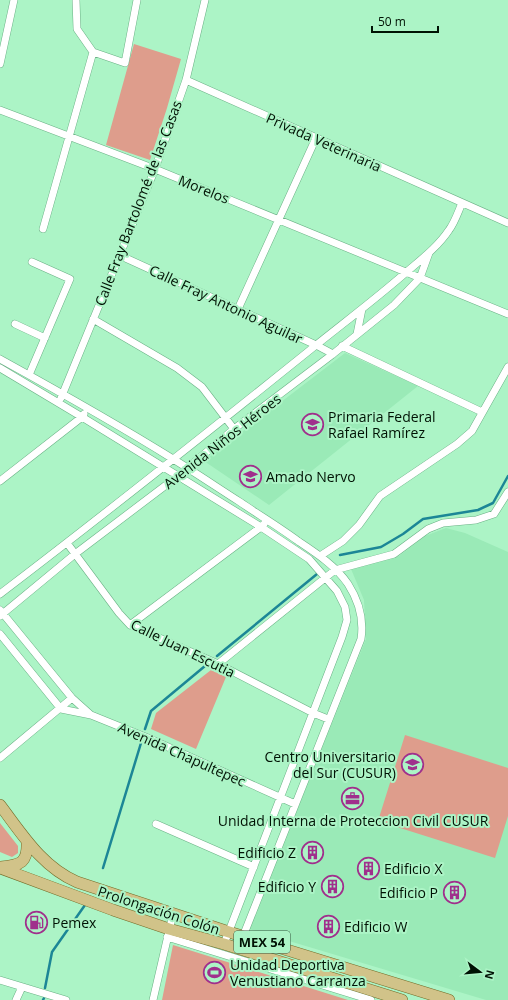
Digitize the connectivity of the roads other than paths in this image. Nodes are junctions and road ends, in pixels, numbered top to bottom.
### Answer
1 (14, 0) edge
2 (76, 0) edge
3 (138, 0) edge
4 (205, 0) edge
5 (93, 52) junction
6 (0, 64) edge
7 (186, 80) junction
8 (0, 110) edge
9 (69, 137) junction
10 (316, 138) junction
11 (155, 169) junction
12 (462, 203) junction
13 (279, 220) junction
14 (508, 223) edge
15 (43, 229) dead end
16 (429, 253) junction
17 (119, 255) junction
18 (32, 262) dead end
19 (406, 272) junction
20 (420, 278) junction
21 (238, 309) junction
22 (362, 309) junction
23 (508, 314) edge
24 (93, 319) junction
25 (15, 324) dead end
26 (357, 334) junction
27 (45, 338) junction
28 (316, 345) junction
29 (342, 346) junction
30 (333, 354) junction
31 (0, 359) edge
32 (508, 367) edge
33 (0, 368) edge
34 (29, 375) junction
35 (62, 394) junction
36 (59, 402) junction
37 (87, 409) junction
38 (482, 412) junction
39 (82, 416) junction
40 (226, 418) junction
41 (234, 429) junction
42 (173, 459) junction
43 (163, 467) junction
44 (187, 469) junction
45 (178, 476) junction
46 (0, 481) edge
47 (508, 492) edge
48 (267, 519) junction
49 (262, 527) junction
50 (67, 542) junction
51 (75, 554) junction
52 (320, 556) junction
53 (335, 570) junction
54 (326, 576) junction
55 (0, 594) edge
56 (1, 613) edge
57 (130, 625) junction
58 (0, 634) edge
59 (218, 664) junction
60 (72, 698) junction
61 (61, 708) junction
62 (313, 713) junction
63 (91, 715) junction
64 (328, 719) junction
65 (0, 758) edge
66 (281, 798) junction
67 (295, 804) junction
68 (0, 805) edge
69 (156, 824) dead end
70 (27, 841) junction
71 (0, 867) edge
72 (254, 868) junction
73 (173, 914) junction
74 (229, 932) junction
75 (168, 933) junction
76 (243, 936) junction
77 (224, 944) junction
78 (238, 949) junction
79 (0, 980) edge
80 (22, 987) junction
81 (16, 1000) edge
82 (66, 1000) edge
83 (153, 1000) edge
84 (371, 1000) edge
85 (402, 1000) edge
86 (449, 1000) edge

1 - 6 street
2 - 5 street
3 - 5 street
4 - 7 street, Calle Fray Bartolomé de las Casas
5 - 9 street
7 - 10 street, Privada Veterinaria
7 - 11 street, Calle Fray Bartolomé de las Casas
8 - 9 street, Morelos
9 - 11 street, Morelos
9 - 15 street
10 - 12 street, Privada Veterinaria
10 - 13 street
11 - 13 street, Morelos
11 - 17 street, Calle Fray Bartolomé de las Casas
12 - 14 street
12 - 16 street, Avenida Niños Héroes
13 - 19 street, Morelos
13 - 21 street
16 - 19 street, Avenida Niños Héroes
16 - 20 street, Avenida Niños Héroes
17 - 21 street, Calle Fray Antonio Aguilar
17 - 24 street, Calle Fray Bartolomé de las Casas
18 - 27 street
19 - 20 street, Morelos
19 - 22 street, Avenida Niños Héroes
20 - 23 street, Morelos
20 - 26 street, Avenida Niños Héroes
21 - 28 street, Calle Fray Antonio Aguilar
22 - 26 street
22 - 28 street, Avenida Niños Héroes
24 - 35 street, Calle Fray Bartolomé de las Casas
24 - 40 street
25 - 27 street
26 - 29 street, Avenida Niños Héroes
27 - 34 street
28 - 30 street, Calle Fray Antonio Aguilar
28 - 40 street, Avenida Niños Héroes
29 - 30 street, Avenida Niños Héroes
29 - 38 street
30 - 41 street, Avenida Niños Héroes
31 - 34 street
32 - 38 street
33 - 36 street
34 - 35 street
35 - 36 street, Calle Fray Bartolomé de las Casas
35 - 37 street
36 - 39 street
37 - 39 street
37 - 42 street
38 - 52 street
39 - 43 street
39 - 46 street
40 - 41 street
40 - 42 street, Avenida Niños Héroes
41 - 44 street, Avenida Niños Héroes
42 - 43 street, Avenida Niños Héroes
42 - 44 street
43 - 45 street
43 - 50 street, Avenida Niños Héroes
44 - 45 street, Avenida Niños Héroes
44 - 48 street
45 - 49 street
45 - 51 street, Avenida Niños Héroes
47 - 53 street
48 - 49 street
48 - 52 street
49 - 54 street
49 - 57 street
50 - 51 street, Calle Juan Escutia
50 - 55 street, Avenida Niños Héroes
51 - 56 street, Avenida Niños Héroes
51 - 57 street, Calle Juan Escutia
52 - 53 street
53 - 54 street
53 - 64 street
54 - 59 street
54 - 62 street
56 - 60 street, Avenida Chapultepec
57 - 59 street, Calle Juan Escutia
58 - 61 street
59 - 62 street, Calle Juan Escutia
60 - 61 street
60 - 63 street, Avenida Chapultepec
61 - 63 street, Avenida Chapultepec
61 - 65 street
62 - 64 street, Calle Juan Escutia
62 - 66 street
63 - 66 street, Avenida Chapultepec
64 - 67 street
66 - 67 street, Avenida Chapultepec
66 - 72 street
67 - 76 street
68 - 70 main road, MEX 54
69 - 72 street
70 - 71 main road
70 - 73 main road, Prolongación Colón / MEX 54
71 - 75 main road, Prolongación Colón / MEX 54
72 - 74 street
73 - 74 main road, Prolongación Colón / MEX 54
73 - 75 street
74 - 76 main road, Prolongación Colón / MEX 54
74 - 77 street
75 - 77 main road, Prolongación Colón / MEX 54
75 - 83 street
75 - 84 street, Prolongación Colón
76 - 78 street
76 - 86 main road, Prolongación Colón / MEX 54
77 - 78 main road, Prolongación Colón / MEX 54
78 - 85 main road, Prolongación Colón / MEX 54
79 - 80 street
80 - 81 street
80 - 82 street

